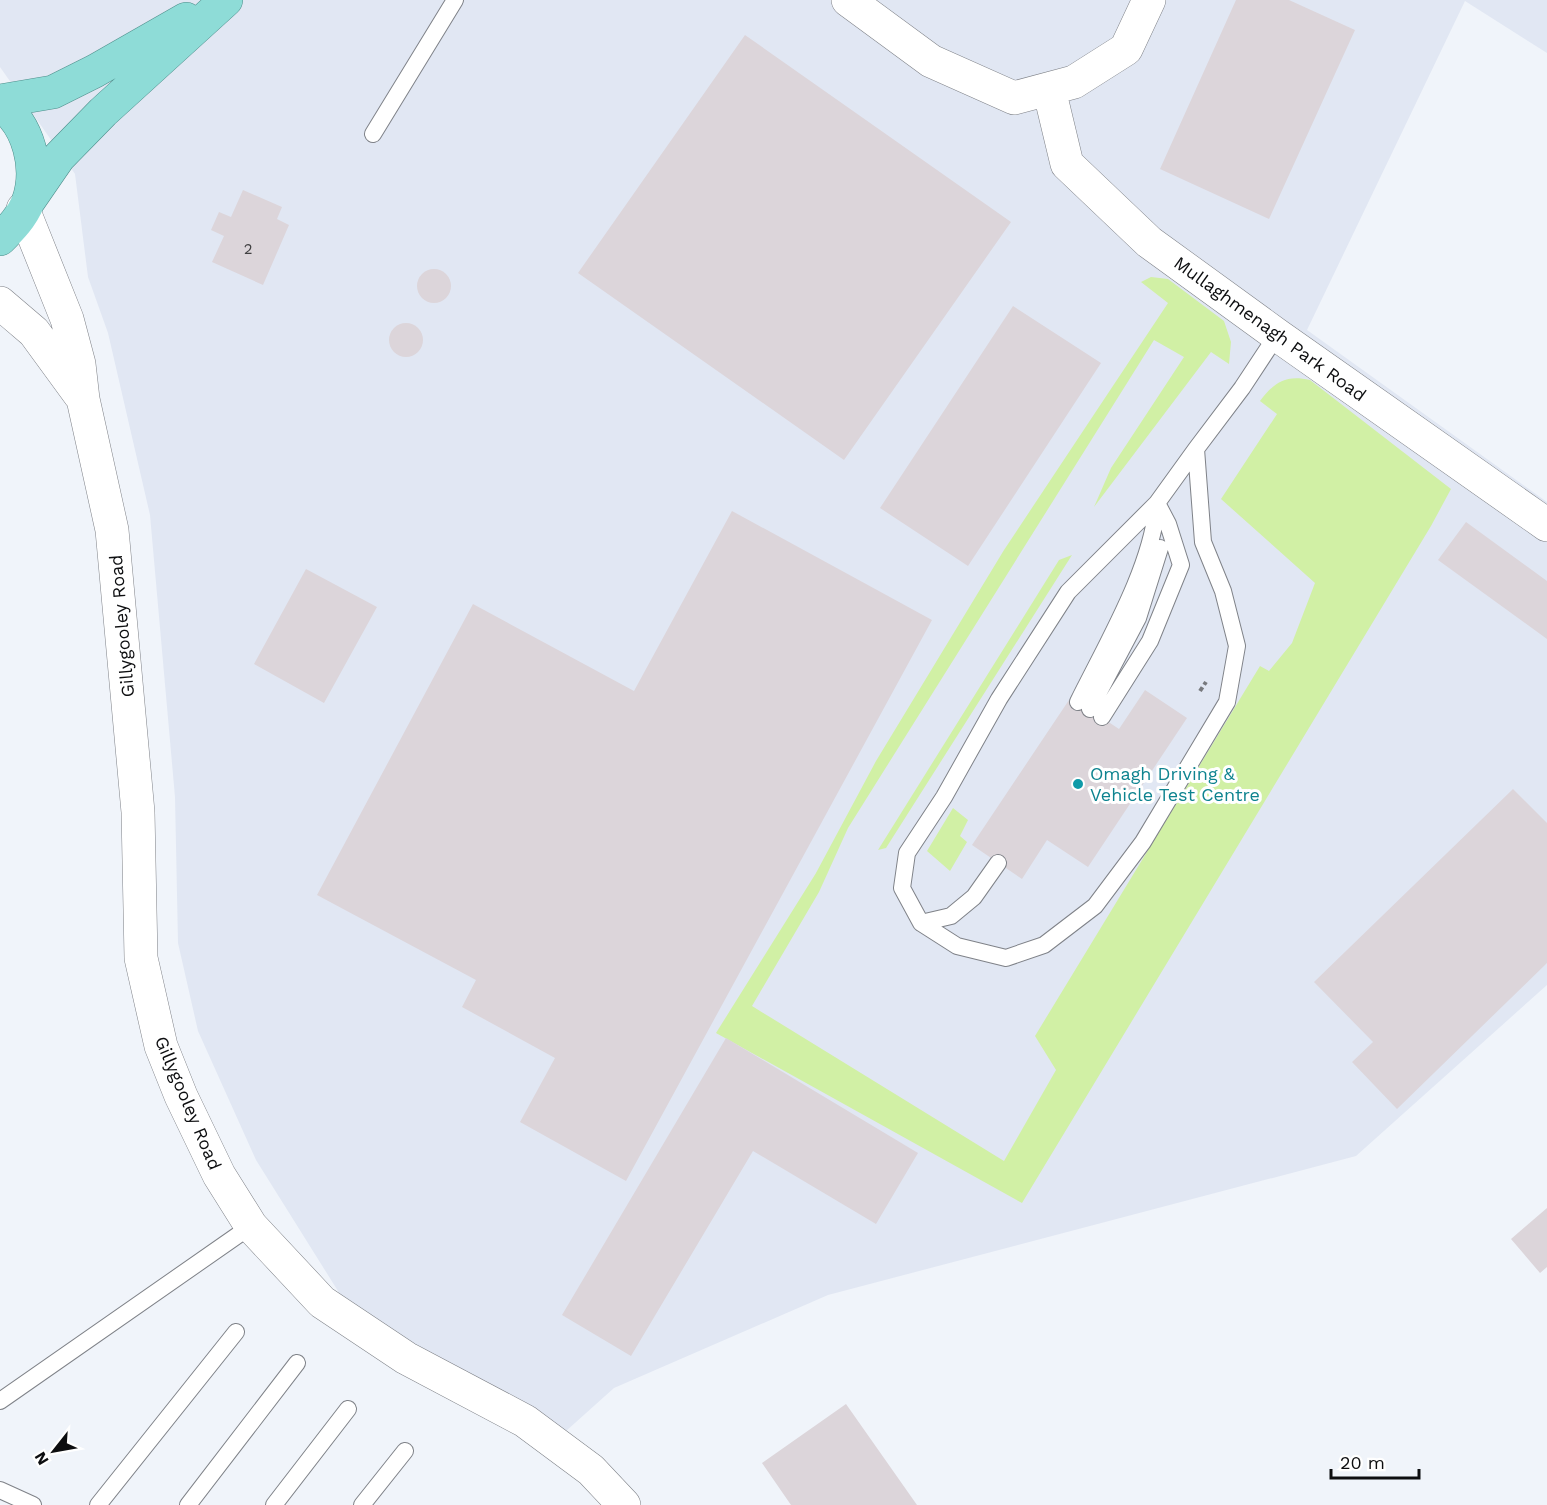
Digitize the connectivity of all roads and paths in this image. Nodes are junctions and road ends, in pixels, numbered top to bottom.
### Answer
1 (219, 0) edge
2 (226, 0) edge
3 (455, 0) edge
4 (849, 0) edge
5 (1149, 0) edge
6 (1049, 89) junction
7 (0, 103) edge
8 (373, 134) dead end
9 (26, 206) junction
10 (0, 239) edge
11 (0, 303) edge
12 (1277, 335) junction
13 (83, 399) junction
14 (1196, 449) junction
15 (1157, 503) junction
16 (1168, 524) junction
17 (1547, 525) edge
18 (1090, 709) junction
19 (998, 863) dead end
20 (921, 922) junction
21 (251, 1226) junction
22 (236, 1332) dead end
23 (297, 1363) dead end
24 (0, 1401) edge
25 (348, 1409) dead end
26 (405, 1451) dead end
27 (0, 1490) edge
28 (33, 1505) edge
29 (98, 1505) edge
30 (188, 1505) edge
31 (274, 1505) edge
32 (362, 1505) edge
33 (624, 1505) edge

1 - 7 highway
2 - 9 highway
3 - 8 lane
4 - 6 main road
5 - 6 main road
6 - 12 main road, Mullaghmenagh Park Road
7 - 9 highway
9 - 10 highway
9 - 13 main road, Gillygooley Road
11 - 13 main road, Gillygooley Road
12 - 14 lane
12 - 17 main road, Mullaghmenagh Park Road
13 - 21 main road, Gillygooley Road
14 - 15 lane
14 - 20 lane
15 - 16 lane
15 - 18 lane
15 - 20 lane
16 - 18 lane
16 - 18 lane
19 - 20 lane
21 - 24 lane
21 - 33 main road, Gillygooley Road
22 - 29 lane
23 - 30 lane
25 - 31 lane
26 - 32 lane
27 - 28 lane

